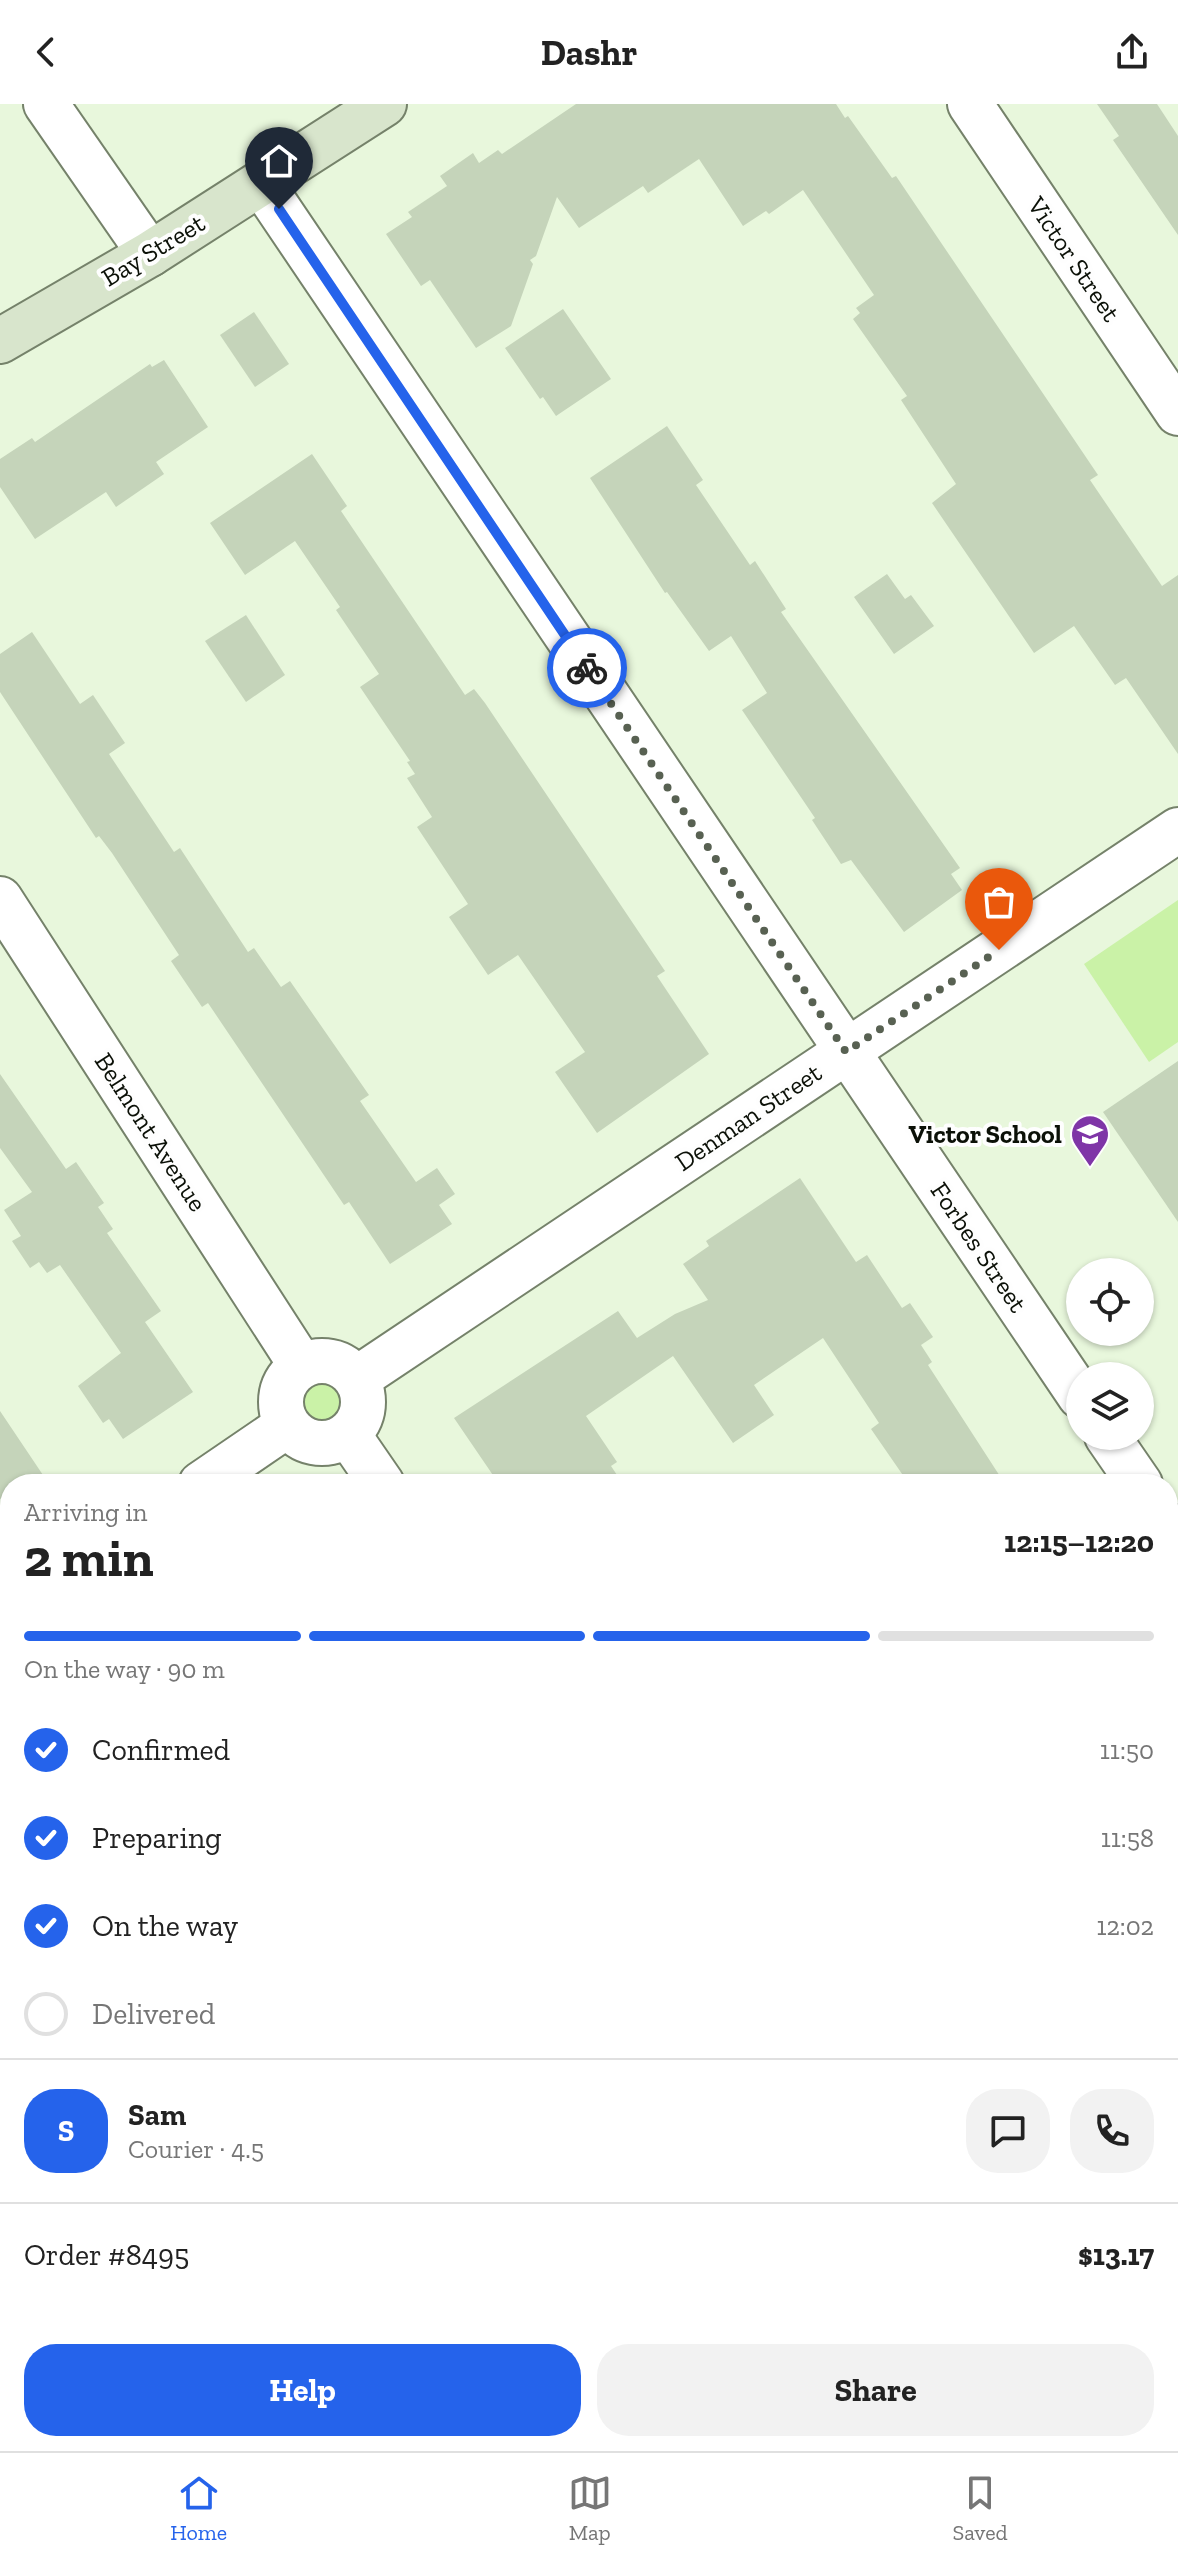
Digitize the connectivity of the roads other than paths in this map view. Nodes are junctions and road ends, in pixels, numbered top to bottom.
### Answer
1 (46, 104) edge
2 (384, 104) edge
3 (970, 104) edge
4 (261, 183) junction
5 (150, 254) junction
6 (0, 341) edge
7 (1178, 413) edge
8 (1178, 830) edge
9 (0, 899) edge
10 (13, 946) edge
11 (846, 1052) junction
12 (301, 1365) junction
13 (1066, 1375) edge
14 (358, 1378) junction
15 (286, 1426) junction
16 (349, 1436) junction
17 (1117, 1450) edge
18 (216, 1474) edge
19 (375, 1474) edge
20 (1133, 1474) edge

1 - 5 street
2 - 4 main road, Bay Street
3 - 7 street, Victor Street
4 - 5 main road, Bay Street
4 - 11 street, Forbes Street
5 - 6 main road, Bay Street
8 - 11 street, Denman Street
9 - 10 street, Belmont Avenue
10 - 12 street, Belmont Avenue
11 - 13 street, Forbes Street
11 - 14 street, Denman Street
12 - 14 street
12 - 15 street
14 - 16 street
15 - 16 street
15 - 18 street
16 - 19 street
17 - 20 street

